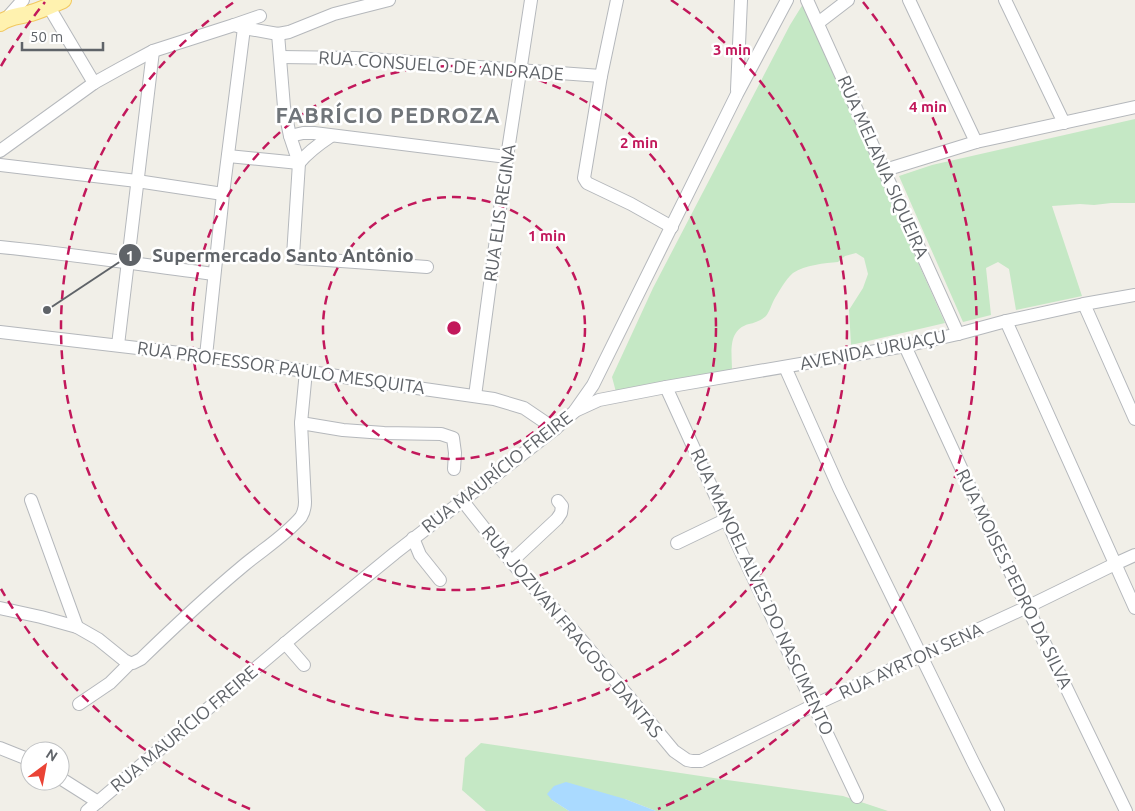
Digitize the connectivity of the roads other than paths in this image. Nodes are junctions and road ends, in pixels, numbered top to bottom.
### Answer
1 (23, 0) edge
2 (388, 0) edge
3 (532, 0) edge
4 (617, 0) edge
5 (741, 0) edge
6 (787, 0) edge
7 (807, 0) edge
8 (848, 0) edge
9 (909, 0) edge
10 (1005, 0) edge
11 (56, 3) edge
12 (260, 16) dead end
13 (4, 20) edge
14 (818, 22) junction
15 (239, 27) junction
16 (278, 34) junction
17 (153, 51) junction
18 (280, 57) junction
19 (520, 71) junction
20 (602, 76) junction
21 (94, 83) junction
22 (737, 94) junction
23 (1135, 107) edge
24 (1064, 123) junction
25 (290, 136) junction
26 (330, 136) junction
27 (976, 142) junction
28 (0, 151) edge
29 (228, 156) junction
30 (507, 157) junction
31 (299, 164) junction
32 (0, 165) edge
33 (885, 170) junction
34 (137, 182) junction
35 (223, 194) junction
36 (672, 227) junction
37 (0, 247) edge
38 (128, 264) junction
39 (427, 267) dead end
40 (214, 274) junction
41 (1135, 295) edge
42 (1084, 304) junction
43 (1006, 321) junction
44 (0, 332) edge
45 (958, 334) junction
46 (118, 345) junction
47 (905, 346) junction
48 (206, 356) junction
49 (785, 367) junction
50 (306, 371) junction
51 (599, 374) junction
52 (666, 387) junction
53 (475, 396) junction
54 (610, 398) junction
55 (574, 412) junction
56 (1135, 419) edge
57 (301, 423) junction
58 (555, 429) junction
59 (454, 469) dead end
60 (31, 500) dead end
61 (462, 500) junction
62 (558, 501) dead end
63 (727, 519) junction
64 (413, 538) junction
65 (677, 543) dead end
66 (1135, 555) edge
67 (511, 562) junction
68 (1115, 564) junction
69 (440, 580) dead end
70 (1027, 607) junction
71 (0, 608) edge
72 (1135, 608) edge
73 (76, 627) junction
74 (285, 643) junction
75 (922, 656) junction
76 (130, 663) junction
77 (304, 665) dead end
78 (79, 704) dead end
79 (814, 705) junction
80 (0, 748) edge
81 (20, 756) edge
82 (687, 760) joint
83 (70, 784) edge
84 (858, 797) dead end
85 (98, 802) junction
86 (87, 811) edge
87 (998, 811) edge
88 (1126, 811) edge

1 - 13 street
2 - 16 street
3 - 19 street, RUA ELIS REGINA
4 - 20 street
5 - 22 street
6 - 22 street, RUA MAURÍCIO FREIRE
7 - 14 street, RUA MELANIA SIQUEIRA
8 - 14 street
9 - 27 street
10 - 24 street
11 - 13 main road
11 - 21 street
12 - 15 street
14 - 33 street, RUA MELANIA SIQUEIRA
15 - 16 street
15 - 17 street
15 - 29 street
16 - 18 street
17 - 21 street
17 - 34 street
18 - 19 street, RUA CONSUELO DE ANDRADE
18 - 25 street
19 - 20 street, RUA CONSUELO DE ANDRADE
19 - 30 street, RUA ELIS REGINA
20 - 36 street
21 - 28 street
22 - 36 street, RUA MAURÍCIO FREIRE
23 - 24 street
24 - 27 street
25 - 26 street
25 - 31 street
26 - 30 street
26 - 31 street
27 - 33 street
29 - 31 street
29 - 35 street
30 - 53 street, RUA ELIS REGINA
31 - 39 street
32 - 34 street
33 - 45 street, RUA MELANIA SIQUEIRA
34 - 35 street
34 - 38 street
35 - 40 street
36 - 51 street, RUA MAURÍCIO FREIRE
37 - 38 street
38 - 40 street
38 - 46 street
40 - 48 street
41 - 42 street, AVENIDA URUAÇU
42 - 43 street, AVENIDA URUAÇU
42 - 56 street
43 - 45 street, AVENIDA URUAÇU
43 - 68 street
44 - 46 street, RUA PROFESSOR PAULO MESQUITA
45 - 47 street, AVENIDA URUAÇU
46 - 48 street, RUA PROFESSOR PAULO MESQUITA
47 - 49 street, AVENIDA URUAÇU
47 - 70 street, RUA MOISES PEDRO DA SILVA
48 - 50 street, RUA PROFESSOR PAULO MESQUITA
49 - 52 street, AVENIDA URUAÇU
49 - 75 street
50 - 53 street, RUA PROFESSOR PAULO MESQUITA
50 - 57 street
51 - 54 street
51 - 55 street, RUA MAURÍCIO FREIRE
52 - 54 street, AVENIDA URUAÇU
52 - 63 street, RUA MANOEL ALVES DO NASCIMENTO
53 - 58 street, RUA PROFESSOR PAULO MESQUITA
54 - 55 street, AVENIDA URUAÇU
55 - 58 street, RUA MAURÍCIO FREIRE
57 - 59 street
57 - 76 street
58 - 61 street, RUA MAURÍCIO FREIRE
60 - 73 street
61 - 64 street, RUA MAURÍCIO FREIRE
61 - 67 street, RUA JOZIVAN FRAGOSO DANTAS
62 - 67 street
63 - 65 street
63 - 79 street, RUA MANOEL ALVES DO NASCIMENTO
64 - 69 street
64 - 74 street, RUA MAURÍCIO FREIRE
66 - 68 street, RUA AYRTON SENA
67 - 82 street, RUA JOZIVAN FRAGOSO DANTAS
68 - 70 street, RUA AYRTON SENA
68 - 72 street
70 - 75 street, RUA AYRTON SENA
70 - 88 street, RUA MOISES PEDRO DA SILVA
71 - 73 street
73 - 76 street
74 - 77 street
74 - 85 street, RUA MAURÍCIO FREIRE
75 - 79 street, RUA AYRTON SENA
75 - 87 street
76 - 78 street
79 - 82 street, RUA AYRTON SENA
79 - 84 street, RUA MANOEL ALVES DO NASCIMENTO
80 - 81 street
83 - 85 street
85 - 86 street, RUA MAURÍCIO FREIRE

